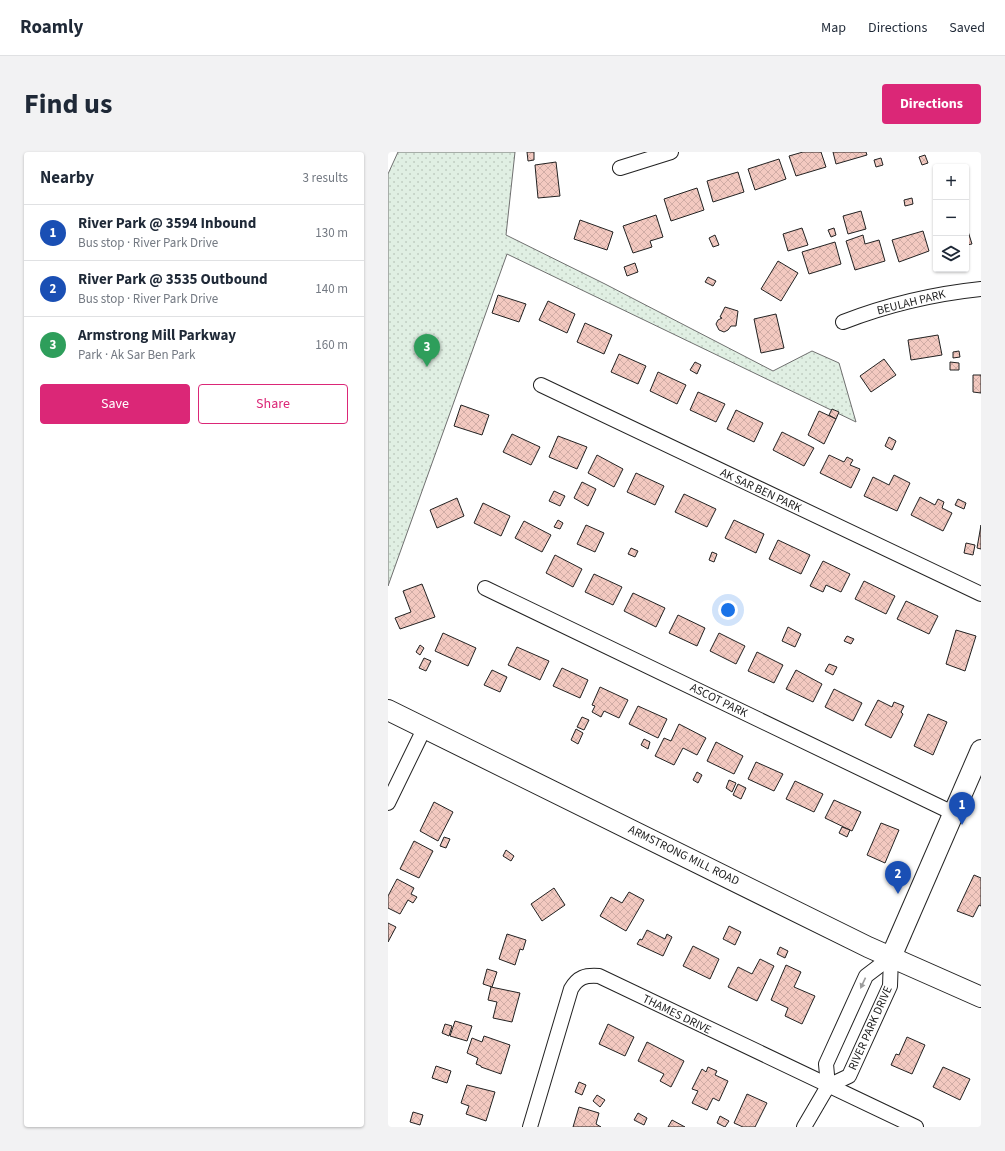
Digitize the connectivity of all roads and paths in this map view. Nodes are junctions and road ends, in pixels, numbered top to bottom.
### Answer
1 (671, 152) edge
2 (620, 168) dead end
3 (981, 289) edge
4 (843, 322) dead end
5 (541, 385) dead end
6 (485, 588) dead end
7 (981, 594) edge
8 (388, 710) edge
9 (425, 727) junction
10 (981, 750) edge
11 (388, 803) edge
12 (953, 813) junction
13 (891, 957) junction
14 (981, 997) edge
15 (828, 1086) junction
16 (530, 1127) edge
17 (804, 1127) edge
18 (916, 1127) edge

1 - 2 street
3 - 4 street, BEULAH PARK
5 - 7 street, AK SAR BEN PARK
6 - 12 street, ASCOT PARK
8 - 9 main road, ARMSTRONG MILL ROAD
9 - 11 street
9 - 13 main road, ARMSTRONG MILL ROAD
10 - 12 main road, RIVER PARK DRIVE
12 - 13 main road, RIVER PARK DRIVE
13 - 14 main road, ARMSTRONG MILL ROAD
13 -> 15 street, RIVER PARK DRIVE
13 - 15 street, RIVER PARK DRIVE
15 - 16 street, THAMES DRIVE
15 - 17 street
15 - 18 street, THAMES DRIVE

